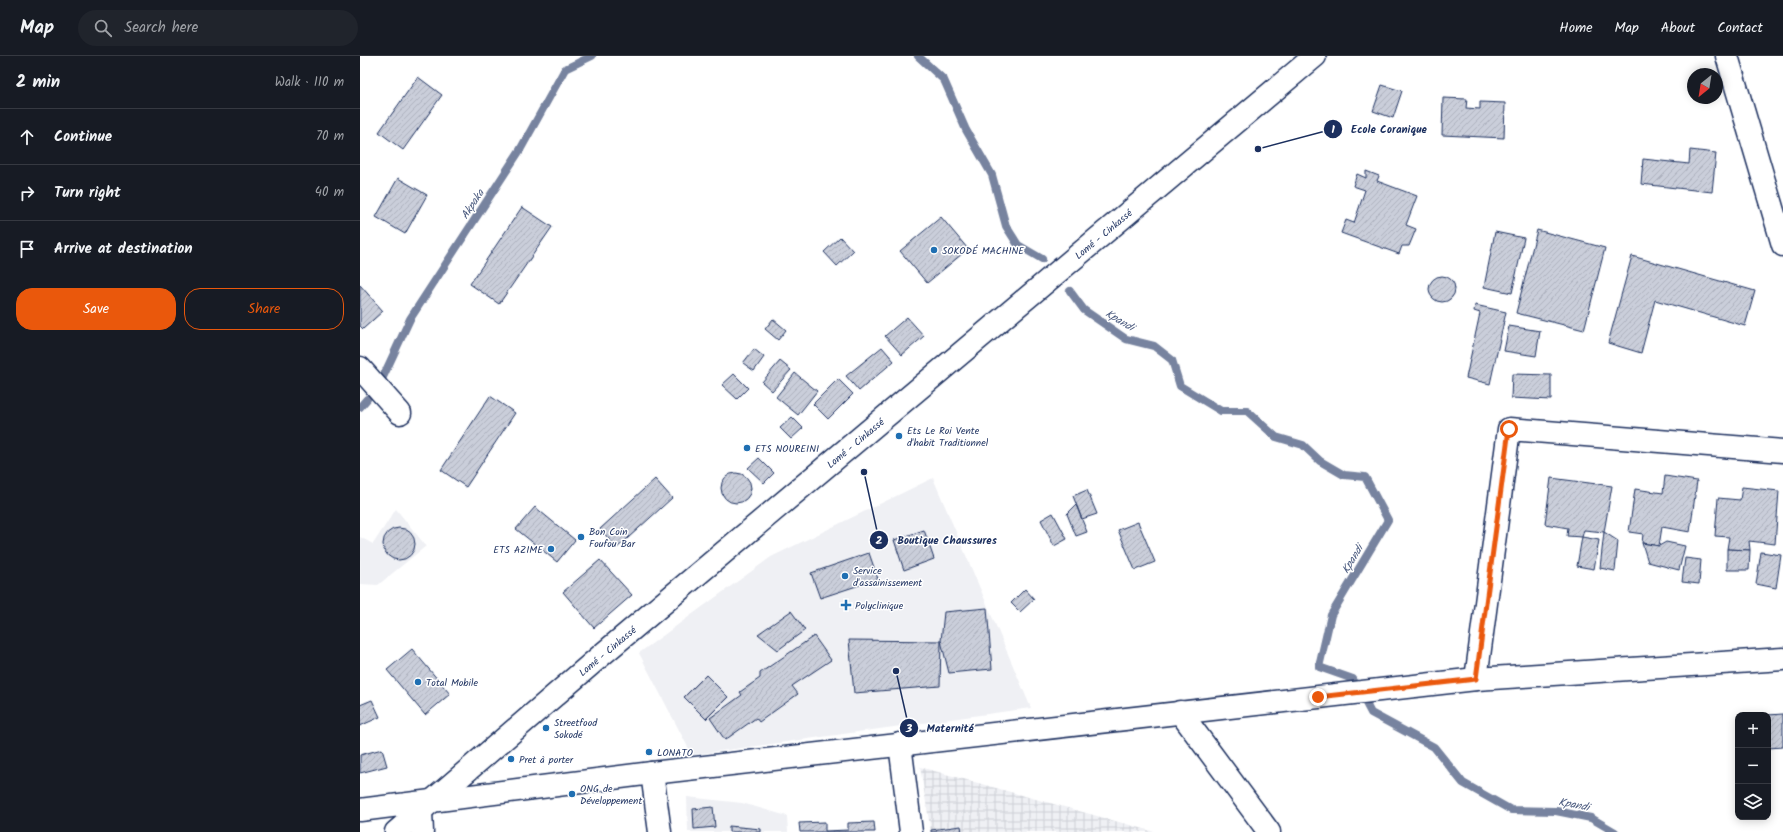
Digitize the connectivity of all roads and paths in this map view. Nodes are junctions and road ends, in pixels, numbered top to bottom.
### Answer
1 (1316, 56) edge
2 (1727, 56) edge
3 (1783, 245) edge
4 (360, 368) edge
5 (400, 414) dead end
6 (1783, 450) edge
7 (1783, 659) edge
8 (1476, 679) junction
9 (1180, 712) junction
10 (900, 744) junction
11 (652, 773) junction
12 (360, 810) edge
13 (425, 815) edge
14 (396, 832) edge
15 (660, 832) edge
16 (911, 832) edge
17 (1270, 832) edge

1 - 13 main road, Lomé - Cinkassé
2 - 3 main road
4 - 5 main road
6 - 8 main road
7 - 8 main road
8 - 9 main road
9 - 10 main road
9 - 17 main road
10 - 11 main road
10 - 16 main road
11 - 13 main road
11 - 15 main road
12 - 13 main road
13 - 14 main road, Lomé - Cinkassé

